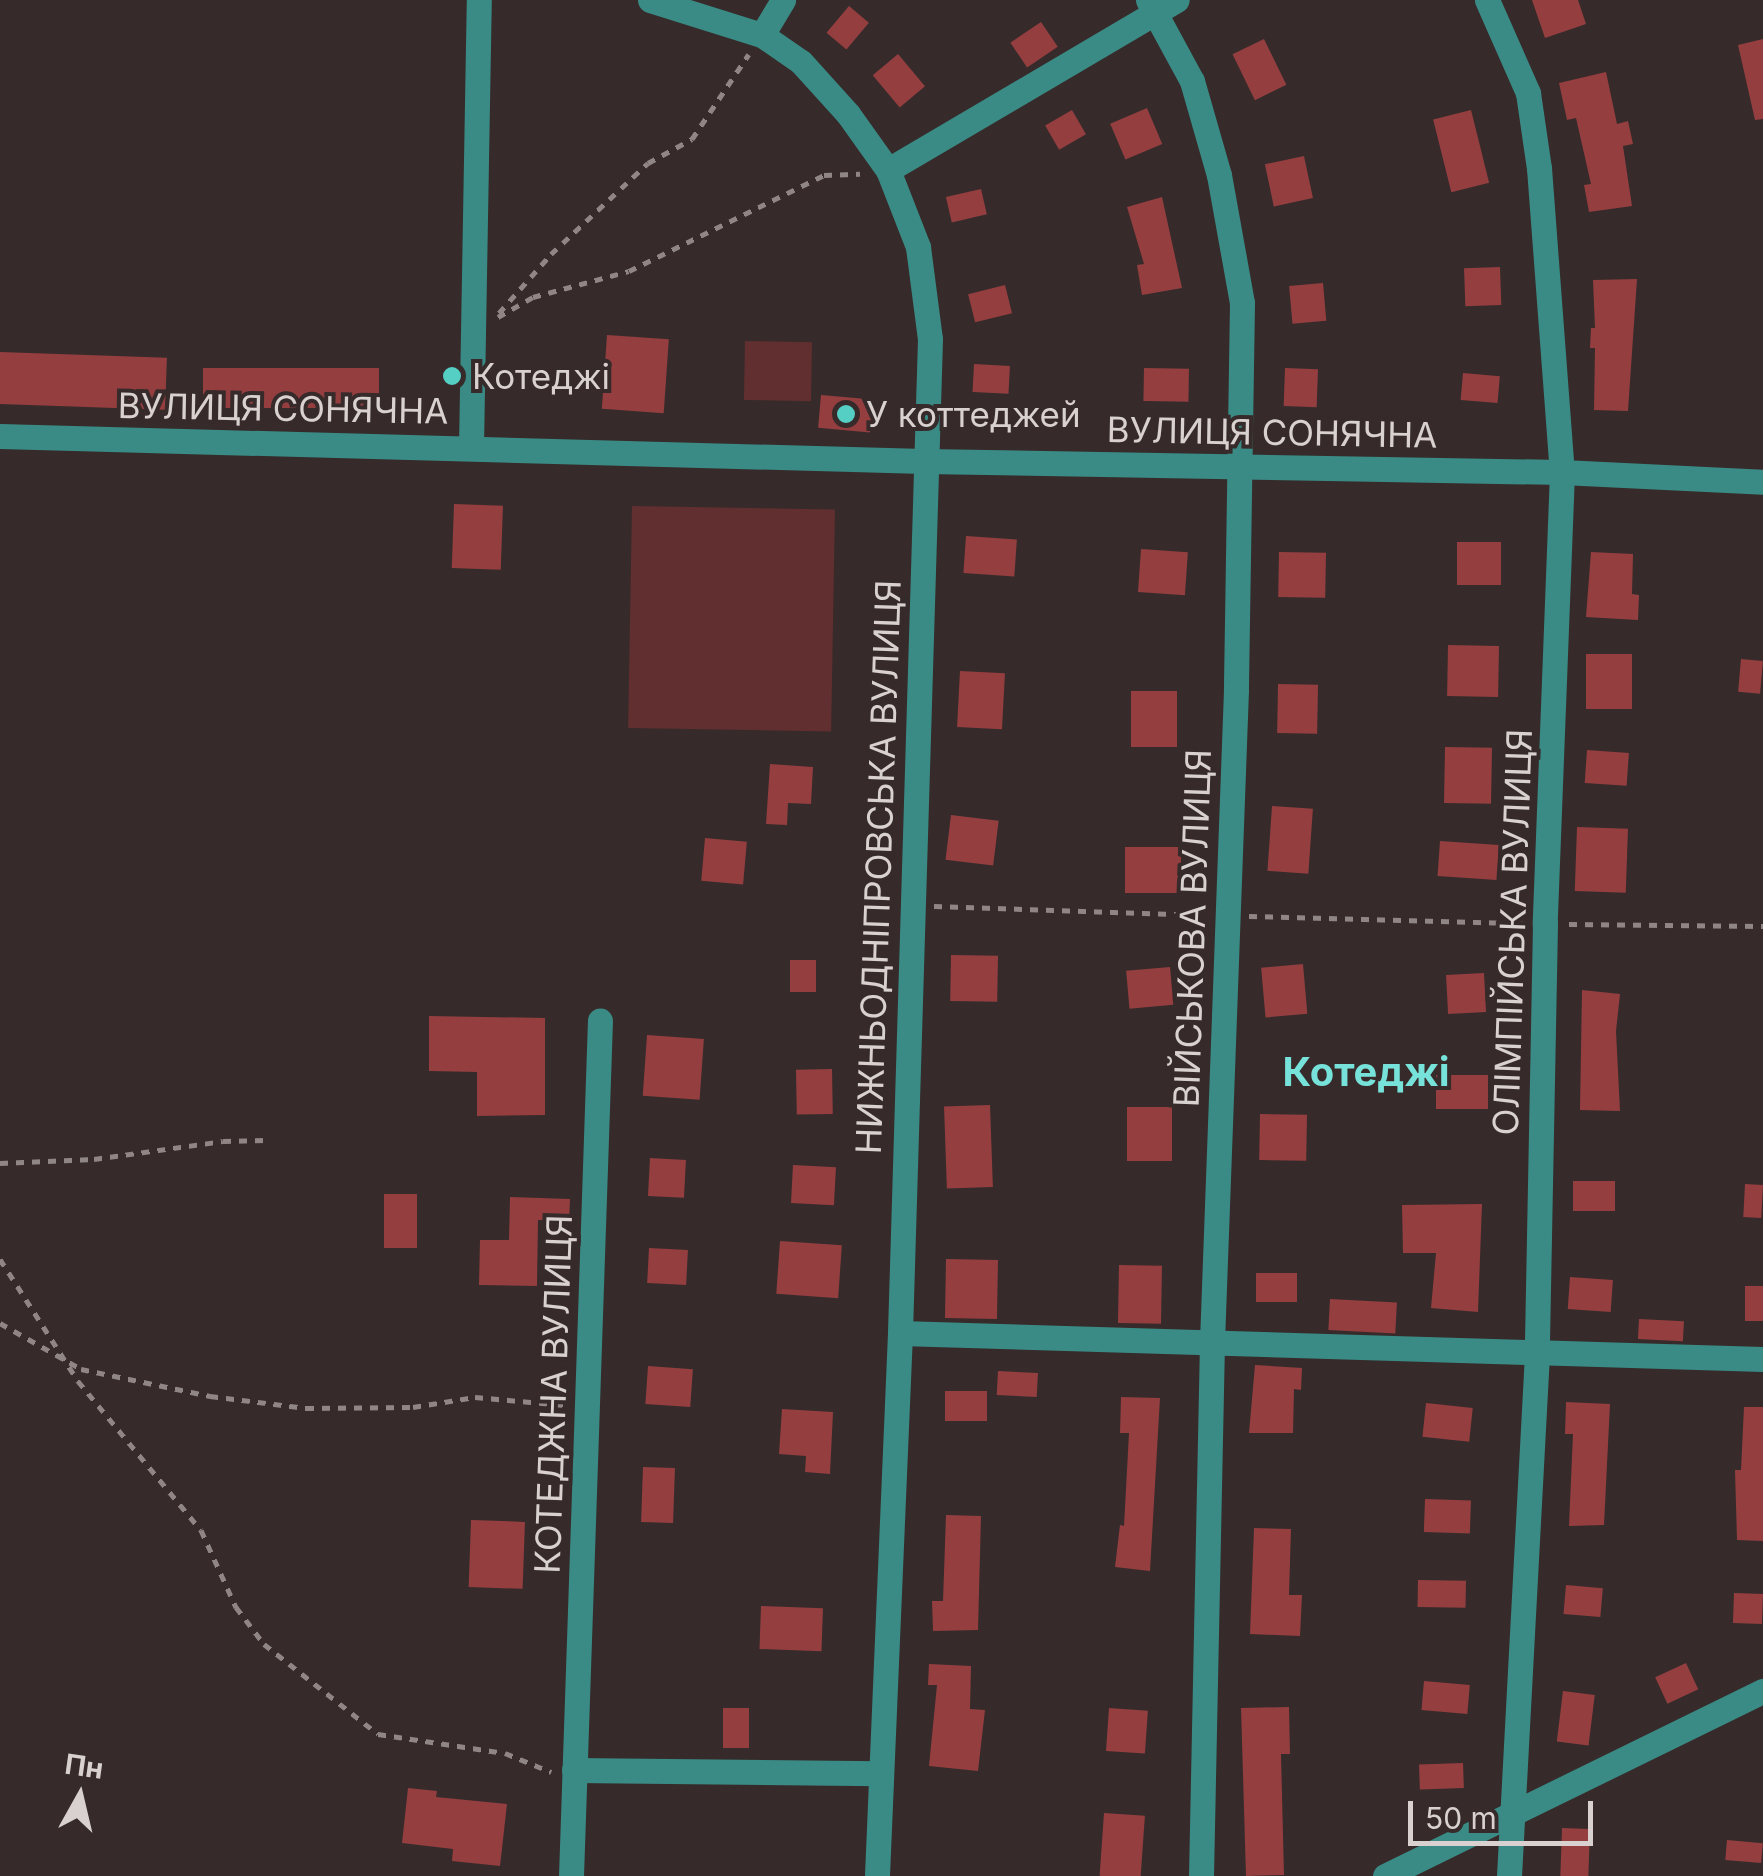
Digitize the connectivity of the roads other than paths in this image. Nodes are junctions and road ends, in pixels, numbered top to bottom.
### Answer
1 (479, 0) edge
2 (650, 0) edge
3 (783, 0) edge
4 (1487, 0) edge
5 (1160, 4) edge
6 (762, 35) junction
7 (888, 170) junction
8 (0, 436) edge
9 (471, 448) junction
10 (924, 461) junction
11 (1237, 466) junction
12 (1562, 472) junction
13 (1763, 482) edge
14 (600, 1020) dead end
15 (900, 1332) junction
16 (1212, 1342) junction
17 (1537, 1354) junction
18 (1763, 1358) edge
19 (1763, 1691) edge
20 (574, 1770) junction
21 (880, 1773) junction
22 (1510, 1816) junction
23 (571, 1876) edge
24 (878, 1876) edge
25 (1201, 1876) edge
26 (1385, 1876) edge
27 (1509, 1876) edge

1 - 9 street
2 - 6 street, НИЖНЬОДНІПРОВСЬКА ВУЛИЦЯ
3 - 6 street
4 - 12 street, ОЛІМПІЙСЬКА ВУЛИЦЯ
5 - 7 street
5 - 11 street, ВІЙСЬКОВА ВУЛИЦЯ
6 - 7 street, НИЖНЬОДНІПРОВСЬКА ВУЛИЦЯ
7 - 10 street, НИЖНЬОДНІПРОВСЬКА ВУЛИЦЯ
8 - 9 street, ВУЛИЦЯ СОНЯЧНА
9 - 10 street, ВУЛИЦЯ СОНЯЧНА
10 - 11 street, ВУЛИЦЯ СОНЯЧНА
10 - 15 street, НИЖНЬОДНІПРОВСЬКА ВУЛИЦЯ
11 - 12 street, ВУЛИЦЯ СОНЯЧНА
11 - 16 street, ВІЙСЬКОВА ВУЛИЦЯ
12 - 13 street, ВУЛИЦЯ СОНЯЧНА
12 - 17 street, ОЛІМПІЙСЬКА ВУЛИЦЯ
14 - 20 street, КОТЕДЖНА ВУЛИЦЯ
15 - 16 street
15 - 21 street, НИЖНЬОДНІПРОВСЬКА ВУЛИЦЯ
16 - 17 street
16 - 25 street, ВІЙСЬКОВА ВУЛИЦЯ
17 - 18 street
17 - 22 street, ОЛІМПІЙСЬКА ВУЛИЦЯ
19 - 22 street
20 - 21 street
20 - 23 street, КОТЕДЖНА ВУЛИЦЯ
21 - 24 street, НИЖНЬОДНІПРОВСЬКА ВУЛИЦЯ
22 - 26 street
22 - 27 street, ОЛІМПІЙСЬКА ВУЛИЦЯ

